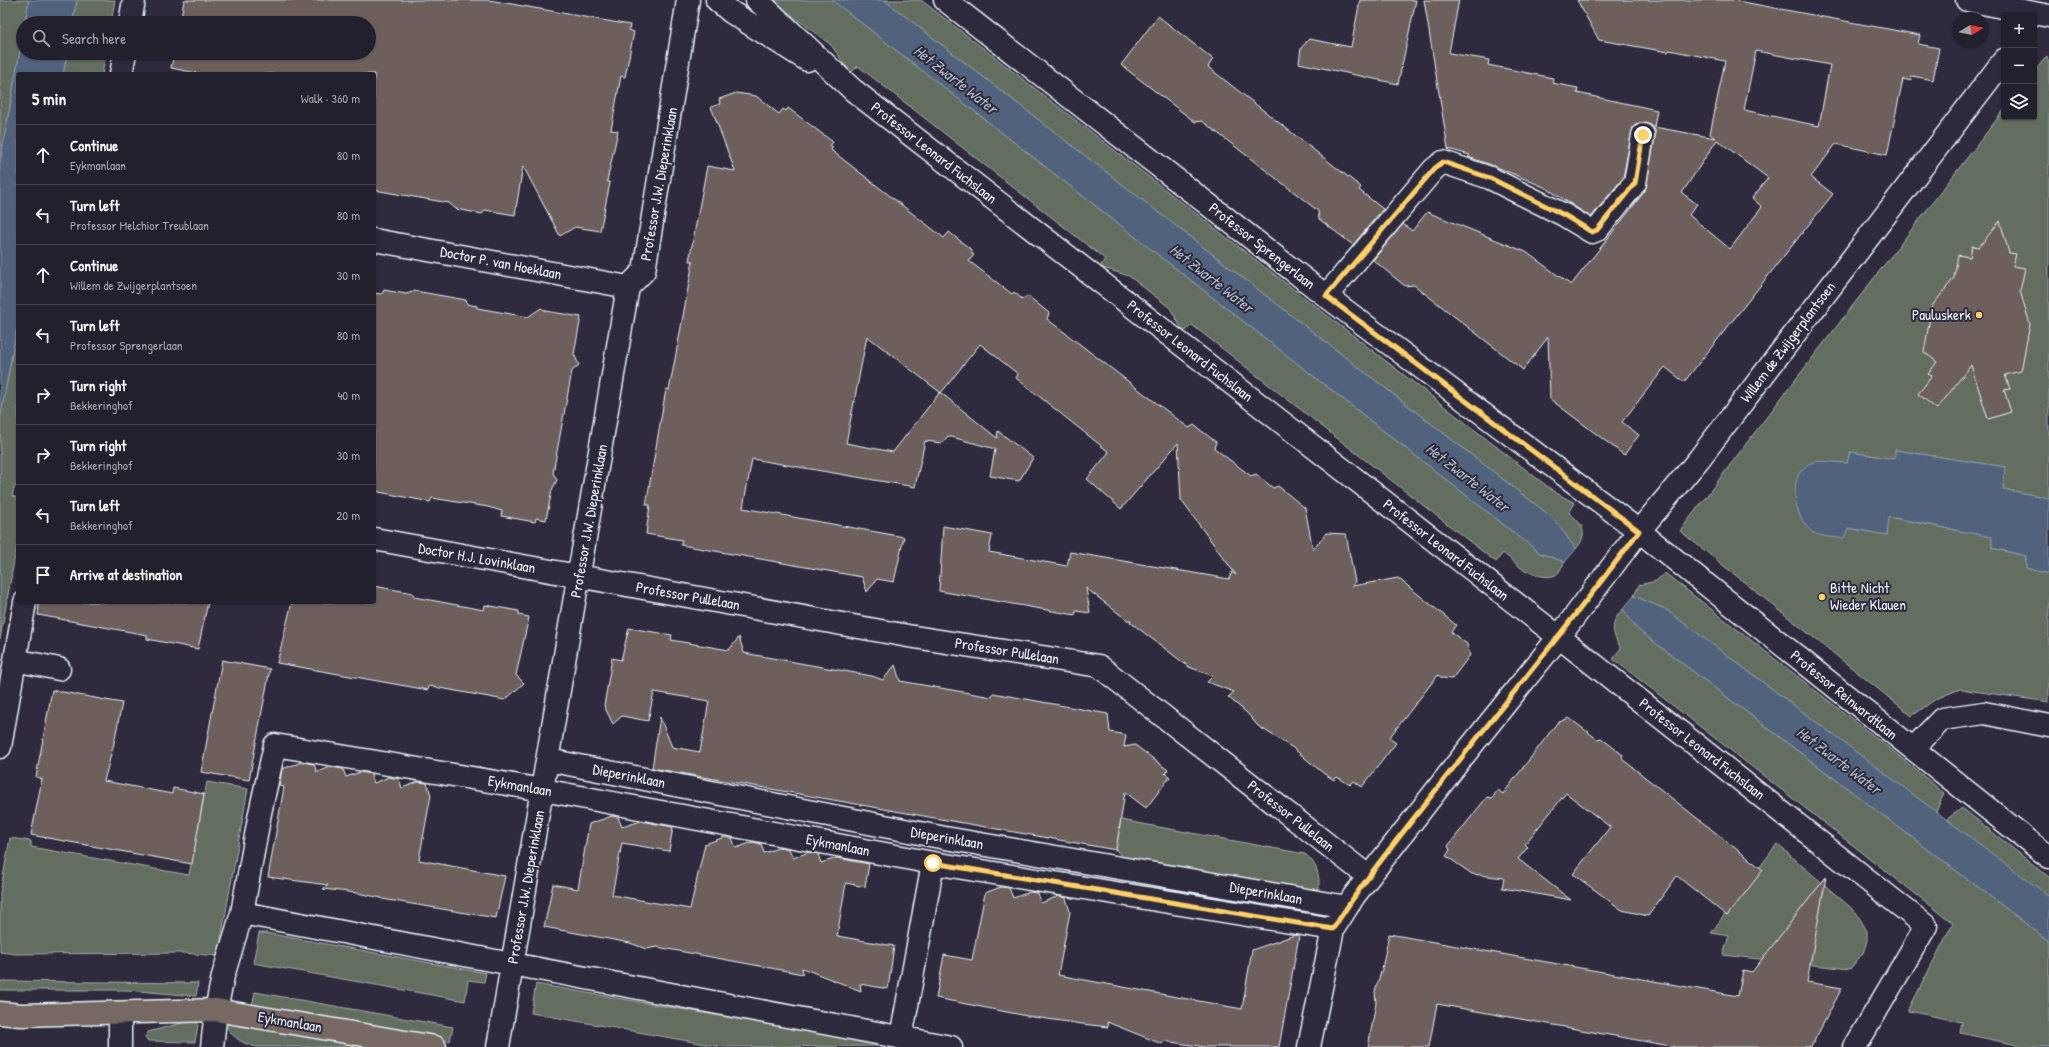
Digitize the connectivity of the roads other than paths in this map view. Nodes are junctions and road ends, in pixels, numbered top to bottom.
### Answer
1 (134, 0) edge
2 (688, 0) edge
3 (717, 0) edge
4 (757, 0) edge
5 (945, 0) edge
6 (1967, 0) edge
7 (2041, 11) edge
8 (131, 16) edge
9 (124, 60) edge
10 (2001, 64) edge
11 (121, 72) edge
12 (853, 90) junction
13 (1643, 135) dead end
14 (376, 240) edge
15 (628, 287) junction
16 (1326, 296) junction
17 (1639, 531) junction
18 (376, 539) edge
19 (579, 576) junction
20 (25, 604) edge
21 (1565, 630) junction
22 (15, 660) junction
23 (59, 669) dead end
24 (2049, 726) edge
25 (0, 747) edge
26 (1913, 749) junction
27 (548, 760) junction
28 (543, 790) junction
29 (2049, 857) edge
30 (933, 863) junction
31 (1369, 876) junction
32 (1347, 907) junction
33 (242, 913) junction
34 (1333, 929) junction
35 (513, 963) junction
36 (216, 1010) junction
37 (0, 1012) edge
38 (120, 1013) junction
39 (901, 1038) junction
40 (120, 1047) edge
41 (212, 1047) edge
42 (436, 1047) edge
43 (498, 1047) edge
44 (951, 1047) edge
45 (1309, 1047) edge
46 (1855, 1047) edge

1 - 8 street
2 - 15 street, Professor J.W. Dieperinklaan
3 - 12 street, Professor Leonard Fuchslaan
4 - 12 street, Professor Leonard Fuchslaan
5 - 16 street, Professor Sprengerlaan
6 - 7 street
9 - 11 street
10 - 17 street, Willem de Zwijgerplantsoen
12 - 21 street, Professor Leonard Fuchslaan
13 - 16 street
14 - 15 street, Doctor P. van Hoeklaan
15 - 19 street, Professor J.W. Dieperinklaan
16 - 17 street, Professor Sprengerlaan
17 - 21 street, Willem de Zwijgerplantsoen
17 - 26 street, Professor Reinwardtlaan
18 - 19 street, Doctor H.J. Lovinklaan
19 - 27 street, Professor J.W. Dieperinklaan
19 - 31 street, Professor Pullelaan
20 - 22 street
21 - 31 street, Willem de Zwijgerplantsoen
21 - 46 street, Professor Leonard Fuchslaan
22 - 23 street
22 - 25 street
24 - 26 street
26 - 29 street, Professor Reinwardtlaan
27 - 28 street, Professor J.W. Dieperinklaan
27 - 32 street, Dieperinklaan
28 - 30 street, Eykmanlaan
28 - 33 street, Eykmanlaan
28 - 35 street, Professor J.W. Dieperinklaan
30 - 34 street, Eykmanlaan
30 - 39 street
31 - 32 street, Willem de Zwijgerplantsoen
32 - 34 street, Willem de Zwijgerplantsoen
33 - 35 street
33 - 36 street, Eykmanlaan
34 - 45 street
35 - 39 street
35 - 43 street, Professor J.W. Dieperinklaan
36 - 38 main road, Eykmanlaan
36 - 41 street, Eykmanlaan
36 - 42 main road, Eykmanlaan
37 - 38 main road, Eykmanlaan
38 - 40 street
39 - 44 street

